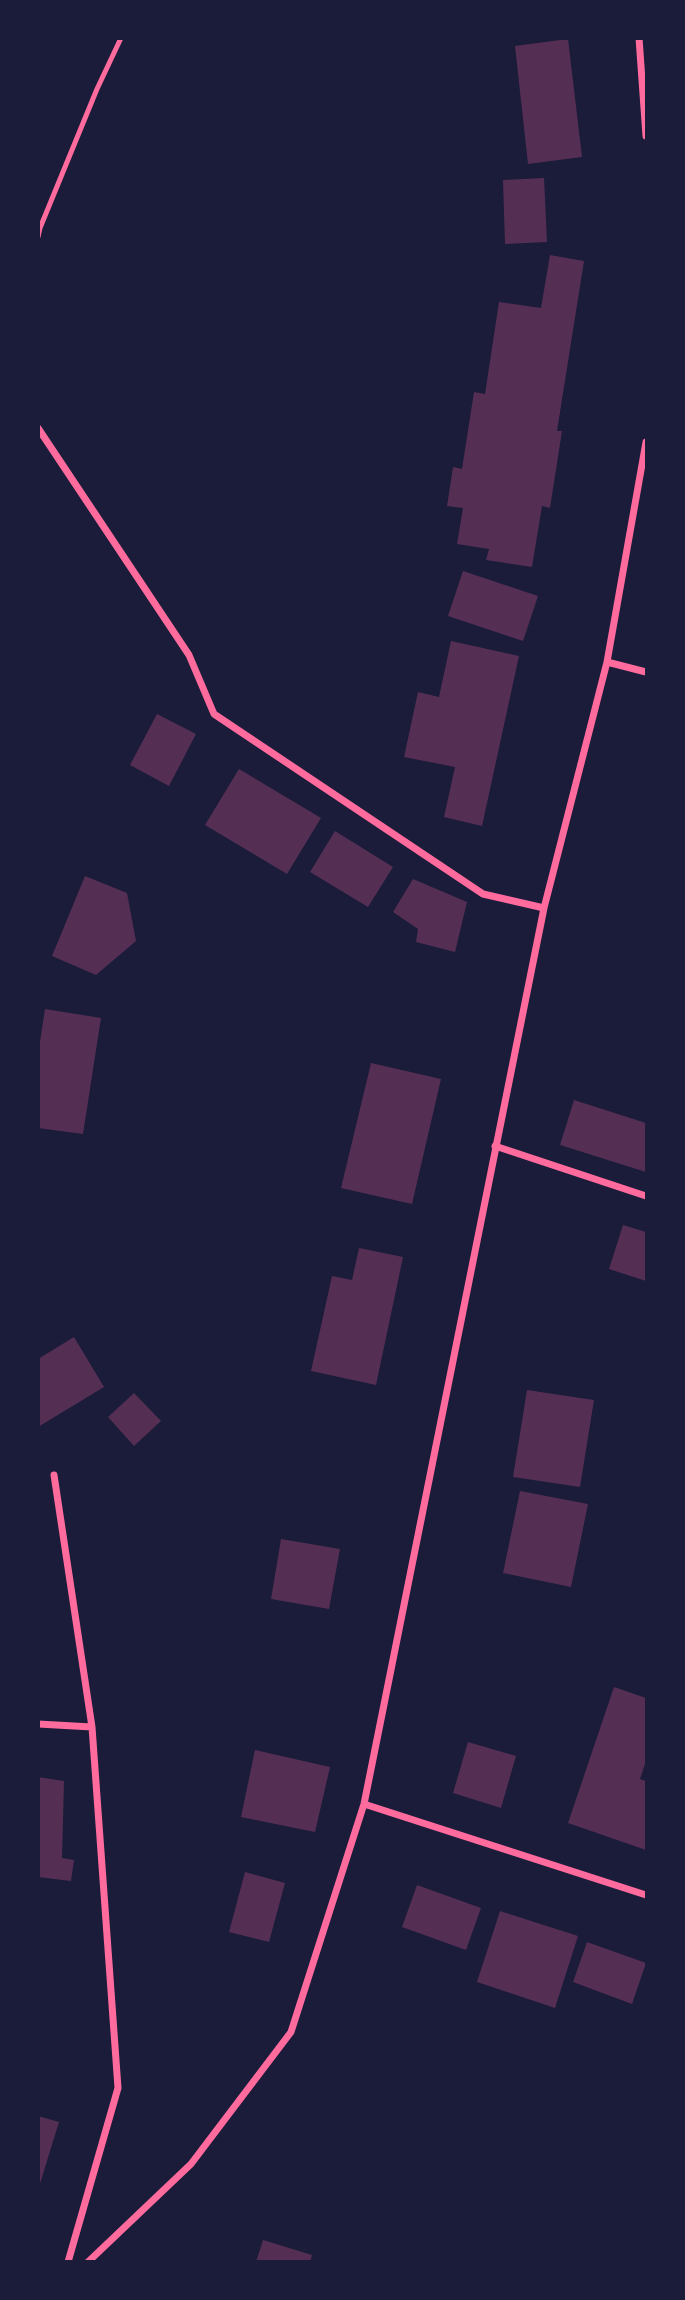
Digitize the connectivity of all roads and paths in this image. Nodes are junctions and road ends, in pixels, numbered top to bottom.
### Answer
1 (121, 38) edge
2 (639, 38) edge
3 (646, 136) edge
4 (38, 237) edge
5 (38, 428) edge
6 (646, 442) edge
7 (607, 662) junction
8 (646, 673) edge
9 (544, 908) junction
10 (495, 1146) junction
11 (646, 1196) edge
12 (54, 1475) dead end
13 (38, 1724) edge
14 (92, 1727) junction
15 (364, 1804) junction
16 (646, 1895) edge
17 (68, 2262) edge
18 (88, 2262) edge

1 - 4 lane
2 - 3 street
5 - 9 street
6 - 7 street
7 - 8 street
7 - 9 street
9 - 10 street
10 - 11 street
10 - 15 street
12 - 14 street
13 - 14 street
14 - 17 street
15 - 16 street
15 - 18 street

